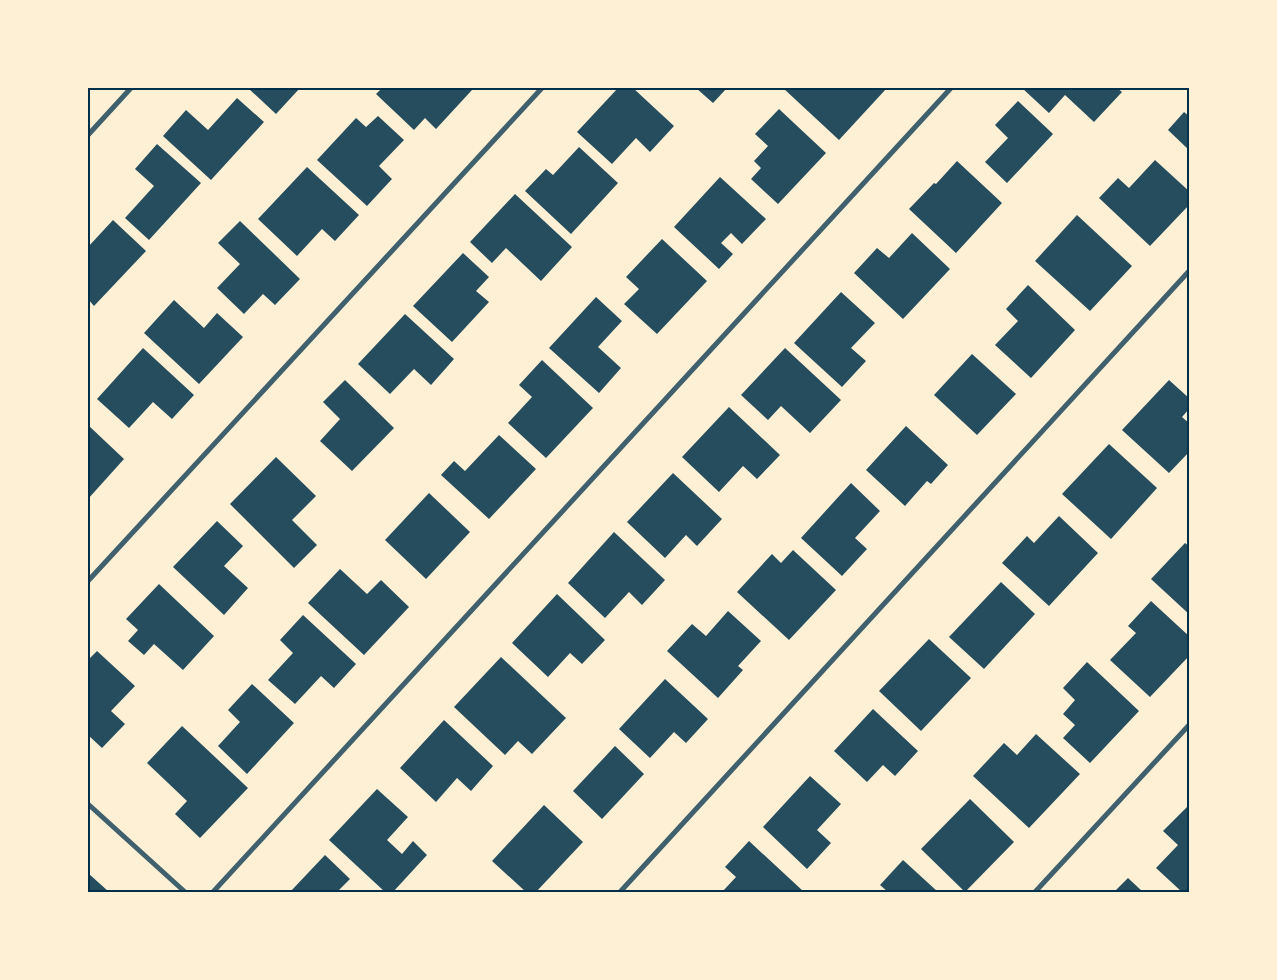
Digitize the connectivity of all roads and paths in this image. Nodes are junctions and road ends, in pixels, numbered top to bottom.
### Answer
1 (131, 88) edge
2 (542, 88) edge
3 (951, 88) edge
4 (88, 135) edge
5 (1190, 270) edge
6 (88, 581) edge
7 (1190, 724) edge
8 (88, 804) edge
9 (185, 892) edge
10 (213, 892) edge
11 (620, 892) edge
12 (1035, 892) edge

1 - 4 street
2 - 6 street
3 - 10 street
5 - 11 street
7 - 12 street
8 - 9 street

